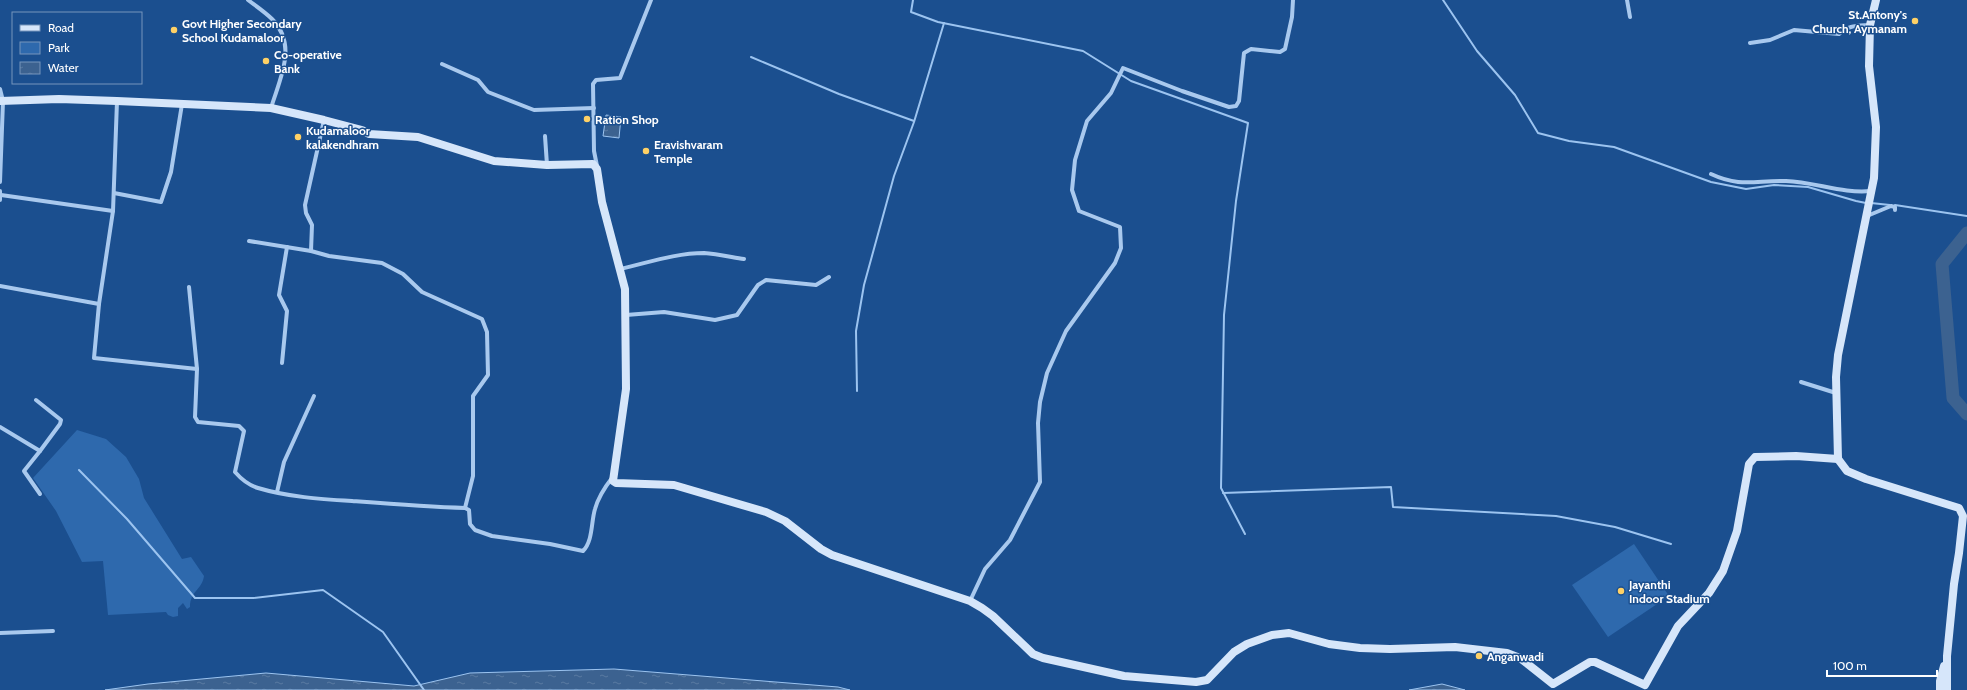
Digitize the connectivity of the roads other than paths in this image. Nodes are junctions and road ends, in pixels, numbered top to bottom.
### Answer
1 (248, 0) edge
2 (651, 0) edge
3 (1293, 0) edge
4 (1627, 0) edge
5 (1876, 0) edge
6 (1630, 17) dead end
7 (1870, 25) junction
8 (1750, 43) dead end
9 (442, 64) dead end
10 (0, 89) edge
11 (1, 101) edge
12 (117, 101) junction
13 (182, 104) junction
14 (271, 108) junction
15 (594, 108) junction
16 (324, 120) junction
17 (545, 136) dead end
18 (547, 165) junction
19 (597, 169) junction
20 (1711, 174) dead end
21 (0, 182) edge
22 (0, 193) edge
23 (114, 193) junction
24 (1872, 194) junction
25 (0, 200) edge
26 (1895, 210) dead end
27 (113, 211) junction
28 (1868, 212) junction
29 (249, 241) dead end
30 (287, 248) junction
31 (311, 252) junction
32 (744, 259) dead end
33 (620, 269) junction
34 (829, 277) dead end
35 (0, 286) edge
36 (189, 287) dead end
37 (99, 304) junction
38 (626, 315) junction
39 (282, 363) dead end
40 (197, 369) junction
41 (1801, 382) dead end
42 (1837, 393) junction
43 (314, 396) dead end
44 (36, 400) dead end
45 (0, 427) edge
46 (40, 451) junction
47 (1838, 459) junction
48 (612, 478) junction
49 (277, 492) junction
50 (40, 494) dead end
51 (465, 508) junction
52 (970, 601) junction
53 (53, 631) dead end
54 (0, 633) edge
55 (1947, 656) junction
56 (1644, 687) edge
57 (1940, 690) edge
58 (1947, 690) edge

1 - 14 street
2 - 15 street
3 - 52 street
4 - 6 street
5 - 7 main road
7 - 8 street
7 - 24 main road
9 - 15 street
10 - 11 street
11 - 12 main road
11 - 21 street
12 - 13 main road
12 - 23 street
13 - 14 main road
13 - 23 street
14 - 16 main road
15 - 19 street
16 - 18 main road
16 - 31 street
17 - 18 street
18 - 19 main road
19 - 33 main road
20 - 24 street
22 - 25 street
22 - 27 street
23 - 27 street
24 - 28 main road
26 - 28 street
27 - 37 street
28 - 42 main road
29 - 30 street
30 - 31 street
30 - 39 street
31 - 51 street
32 - 33 street
33 - 38 main road
34 - 38 street
35 - 37 street
36 - 40 street
37 - 40 street
38 - 48 main road
40 - 49 street
41 - 42 street
42 - 47 main road
43 - 49 street
44 - 46 street
45 - 46 street
46 - 50 street
47 - 55 main road
47 - 56 main road
48 - 51 street
48 - 52 main road
49 - 51 street
52 - 56 main road
53 - 54 street
55 - 57 main road
55 - 58 main road

